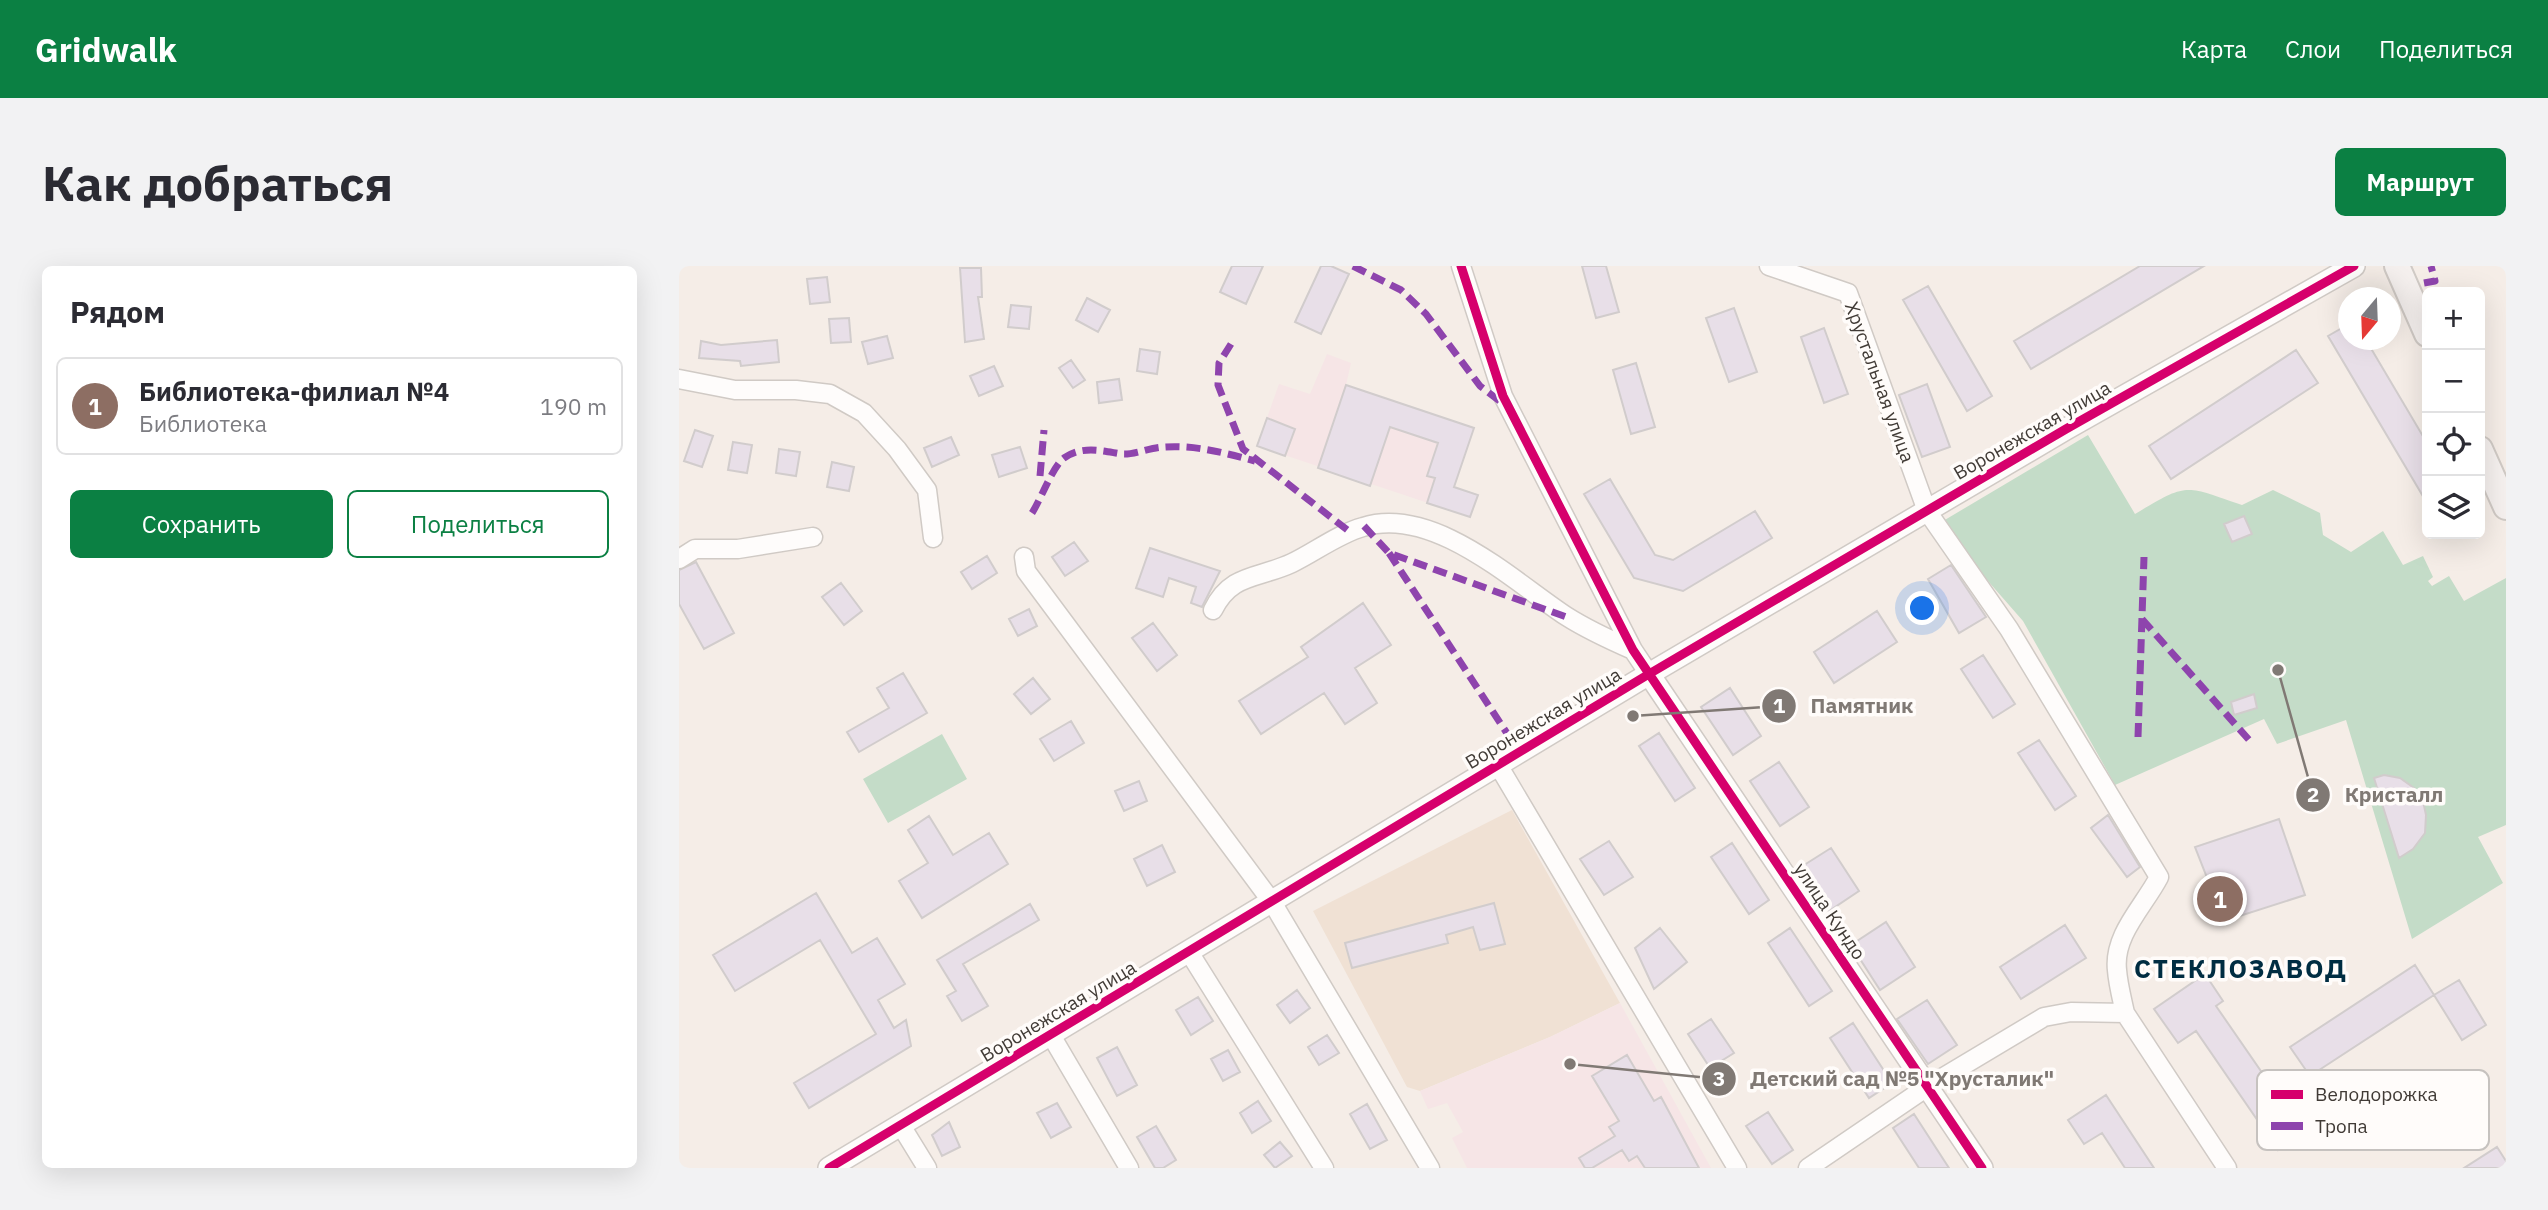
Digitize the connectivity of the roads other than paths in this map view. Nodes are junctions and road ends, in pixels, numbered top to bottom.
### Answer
1 (1461, 266) edge
2 (1769, 266) edge
3 (2354, 266) edge
4 (2397, 266) edge
5 (2422, 323) edge
6 (679, 379) edge
7 (2485, 460) edge
8 (2506, 507) edge
9 (1927, 511) junction
10 (813, 537) dead end
11 (933, 538) dead end
12 (1024, 557) dead end
13 (679, 559) edge
14 (1213, 610) dead end
15 (1633, 650) junction
16 (1649, 674) junction
17 (1498, 765) junction
18 (1272, 902) junction
19 (1189, 952) junction
20 (2125, 1013) junction
21 (1052, 1037) junction
22 (1927, 1087) junction
23 (899, 1124) junction
24 (829, 1168) edge
25 (927, 1168) edge
26 (1129, 1168) edge
27 (1324, 1168) edge
28 (1430, 1168) edge
29 (1737, 1168) edge
30 (1808, 1168) edge
31 (1982, 1168) edge
32 (2227, 1168) edge

1 - 15 street
2 - 9 street, Хрустальная улица
3 - 9 street, Воронежская улица
4 - 5 main road
6 - 11 street
7 - 8 main road
9 - 16 street, Воронежская улица
9 - 20 street
10 - 13 street
12 - 18 street
14 - 15 street
15 - 16 street
16 - 17 street, Воронежская улица
16 - 22 street, улица Кундо
17 - 18 street, Воронежская улица
17 - 29 street
18 - 19 street, Воронежская улица
18 - 28 street
19 - 21 street, Воронежская улица
19 - 27 street
20 - 22 street
20 - 32 street
21 - 23 street, Воронежская улица
21 - 26 street
22 - 30 street
22 - 31 street, улица Кундо
23 - 24 street, Воронежская улица
23 - 25 street

